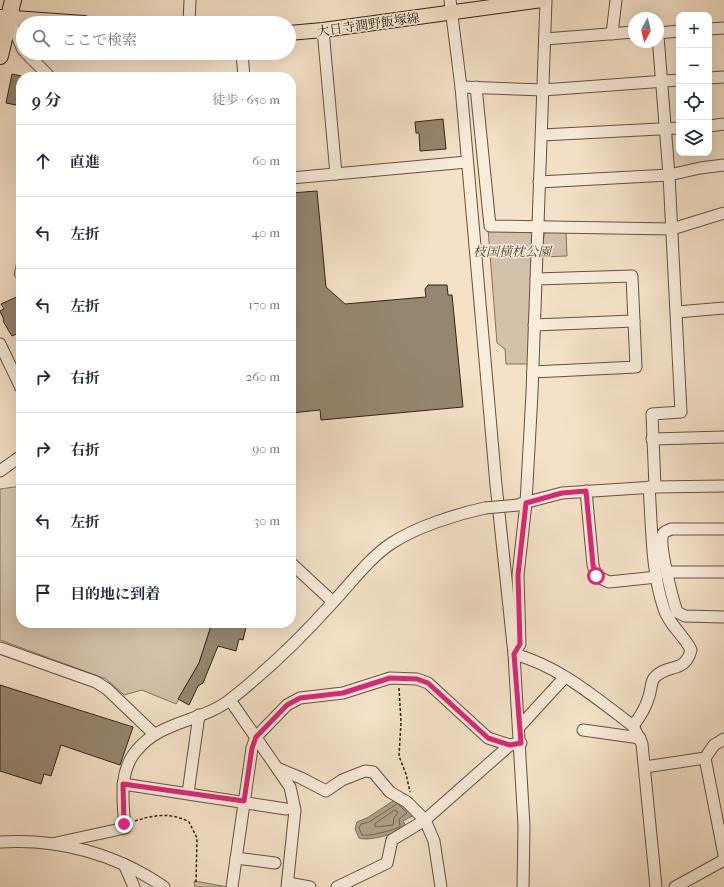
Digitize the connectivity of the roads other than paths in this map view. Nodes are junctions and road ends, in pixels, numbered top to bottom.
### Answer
1 (13, 0) edge
2 (190, 0) edge
3 (542, 0) edge
4 (546, 0) edge
5 (616, 0) edge
6 (451, 6) edge
7 (189, 16) edge
8 (4, 17) edge
9 (16, 18) edge
10 (724, 28) edge
11 (712, 29) edge
12 (322, 30) junction
13 (676, 31) edge
14 (296, 32) edge
15 (664, 32) edge
16 (628, 33) edge
17 (612, 34) junction
18 (16, 38) edge
19 (545, 39) junction
20 (659, 48) edge
21 (0, 56) edge
22 (33, 60) edge
23 (243, 60) edge
24 (45, 72) edge
25 (244, 72) edge
26 (724, 77) edge
27 (712, 78) edge
28 (676, 80) edge
29 (661, 81) junction
30 (460, 87) junction
31 (476, 87) junction
32 (543, 90) junction
33 (724, 124) edge
34 (712, 126) edge
35 (676, 128) edge
36 (666, 129) junction
37 (542, 135) junction
38 (467, 162) junction
39 (724, 165) edge
40 (336, 174) junction
41 (669, 174) junction
42 (296, 178) edge
43 (539, 182) junction
44 (724, 213) edge
45 (538, 227) junction
46 (672, 228) junction
47 (536, 280) junction
48 (724, 308) edge
49 (676, 312) junction
50 (634, 321) junction
51 (534, 326) junction
52 (0, 344) edge
53 (533, 372) junction
54 (16, 378) edge
55 (724, 437) edge
56 (652, 439) junction
57 (16, 460) edge
58 (0, 471) edge
59 (724, 486) edge
60 (652, 487) junction
61 (586, 491) junction
62 (522, 504) junction
63 (724, 529) edge
64 (296, 568) edge
65 (724, 572) edge
66 (662, 574) junction
67 (333, 602) junction
68 (724, 616) edge
69 (0, 648) edge
70 (514, 654) junction
71 (566, 677) junction
72 (230, 700) junction
73 (199, 715) junction
74 (520, 726) junction
75 (632, 726) junction
76 (583, 730) dead end
77 (154, 734) junction
78 (256, 737) junction
79 (640, 738) junction
80 (724, 739) edge
81 (515, 744) junction
82 (705, 758) junction
83 (645, 767) junction
84 (277, 768) junction
85 (123, 784) junction
86 (188, 793) junction
87 (244, 801) junction
88 (286, 809) dead end
89 (425, 820) junction
90 (0, 842) edge
91 (56, 843) junction
92 (724, 855) edge
93 (236, 858) junction
94 (724, 860) edge
95 (275, 863) dead end
96 (124, 864) junction
97 (288, 885) edge
98 (134, 887) edge
99 (164, 887) edge
100 (232, 887) edge
101 (310, 887) edge
102 (337, 887) edge
103 (441, 887) edge
104 (523, 887) edge
105 (656, 887) edge
106 (675, 887) edge

1 - 8 highway
2 - 7 street
3 - 6 main road, 大日寺潤野飯塚線
4 - 19 street
5 - 17 street
6 - 12 main road, 大日寺潤野飯塚線
6 - 30 street
8 - 9 main road
8 - 18 street
8 - 21 highway
10 - 11 street
12 - 14 main road, 大日寺潤野飯塚線
12 - 40 street
13 - 15 street
16 - 17 street
17 - 19 street
19 - 32 street
20 - 29 street
22 - 24 street
23 - 25 street
26 - 27 street
28 - 29 street
29 - 32 street
29 - 36 street
30 - 31 street
30 - 38 street
31 - 32 street
31 - 45 street
32 - 37 street
33 - 34 street
35 - 36 street
36 - 37 street
36 - 41 street
37 - 43 street
38 - 40 street
38 - 70 street
39 - 41 street
40 - 42 street
41 - 43 street
41 - 46 street
43 - 45 street
44 - 46 street
45 - 46 street
45 - 47 street
46 - 49 street
47 - 50 street
47 - 51 street
48 - 49 street
49 - 56 street
50 - 51 street
50 - 53 street
51 - 53 street
52 - 54 street
53 - 62 street
55 - 56 street
56 - 60 street
57 - 58 street
59 - 60 street
60 - 61 street
60 - 66 street
61 - 62 street
61 - 66 street
62 - 67 street, bridge
62 - 70 street
63 - 66 street
64 - 67 street
65 - 66 street
66 - 68 street
66 - 75 street
67 - 72 street
69 - 77 street
70 - 71 street
70 - 74 street
71 - 74 street
71 - 75 street
72 - 73 street
72 - 78 street
73 - 77 street
73 - 86 street
74 - 81 street
75 - 79 street
76 - 79 street
77 - 85 street
78 - 81 street
78 - 84 street
78 - 87 street
79 - 83 street
80 - 82 street
81 - 89 street
81 - 104 street
82 - 83 street
82 - 92 street
83 - 105 street
84 - 89 street
84 - 97 street
85 - 86 street
85 - 91 street
86 - 87 street
87 - 88 street
87 - 93 street
89 - 102 street
89 - 103 street
90 - 91 street
91 - 96 street
93 - 95 street
93 - 100 street
94 - 106 street
96 - 98 street
96 - 99 street
97 - 101 street

